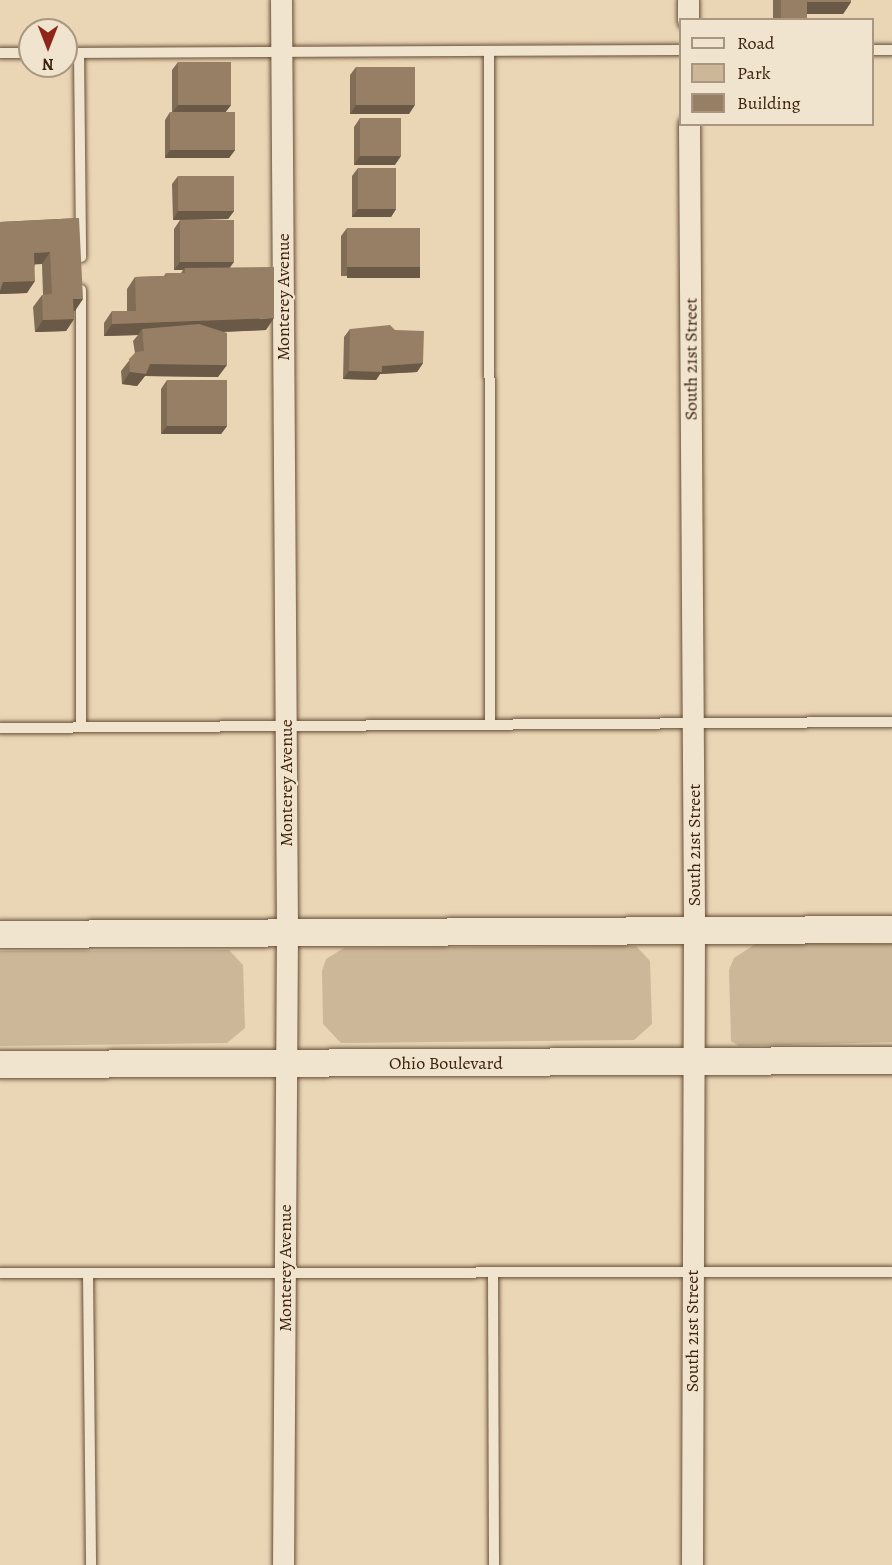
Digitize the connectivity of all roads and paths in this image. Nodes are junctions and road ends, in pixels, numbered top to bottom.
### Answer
1 (281, 0) edge
2 (688, 0) edge
3 (688, 18) edge
4 (679, 50) edge
5 (874, 50) edge
6 (892, 50) edge
7 (489, 51) junction
8 (281, 52) junction
9 (0, 53) edge
10 (18, 53) edge
11 (79, 53) joint
12 (689, 126) edge
13 (892, 722) edge
14 (693, 723) junction
15 (490, 724) junction
16 (286, 726) junction
17 (81, 727) junction
18 (0, 728) edge
19 (892, 929) edge
20 (694, 930) junction
21 (287, 933) junction
22 (0, 934) edge
23 (892, 1060) edge
24 (286, 1063) junction
25 (692, 1063) junction
26 (0, 1064) edge
27 (692, 1272) junction
28 (892, 1272) edge
29 (285, 1273) junction
30 (493, 1273) junction
31 (0, 1274) edge
32 (88, 1274) junction
33 (91, 1565) edge
34 (283, 1565) edge
35 (494, 1565) edge
36 (692, 1565) edge

1 - 8 street, Monterey Avenue
2 - 3 street
4 - 7 lane
5 - 6 lane
7 - 8 lane
7 - 15 lane
8 - 11 lane
8 - 16 street, Monterey Avenue
9 - 10 lane
11 - 17 lane
12 - 14 street, South 21st Street
13 - 14 lane
14 - 15 lane
14 - 20 street, South 21st Street
15 - 16 lane
16 - 17 lane
16 - 21 street, Monterey Avenue
17 - 18 lane
19 - 20 street
20 - 21 street
20 - 25 street, South 21st Street
21 - 22 street
21 - 24 street, Monterey Avenue
23 - 25 street, Ohio Boulevard
24 - 25 street, Ohio Boulevard
24 - 26 street, Ohio Boulevard
24 - 29 street, Monterey Avenue
25 - 27 street, South 21st Street
27 - 28 lane
27 - 30 lane
27 - 36 street, South 21st Street
29 - 30 lane
29 - 32 lane
29 - 34 street, Monterey Avenue
30 - 35 lane
31 - 32 lane
32 - 33 lane

